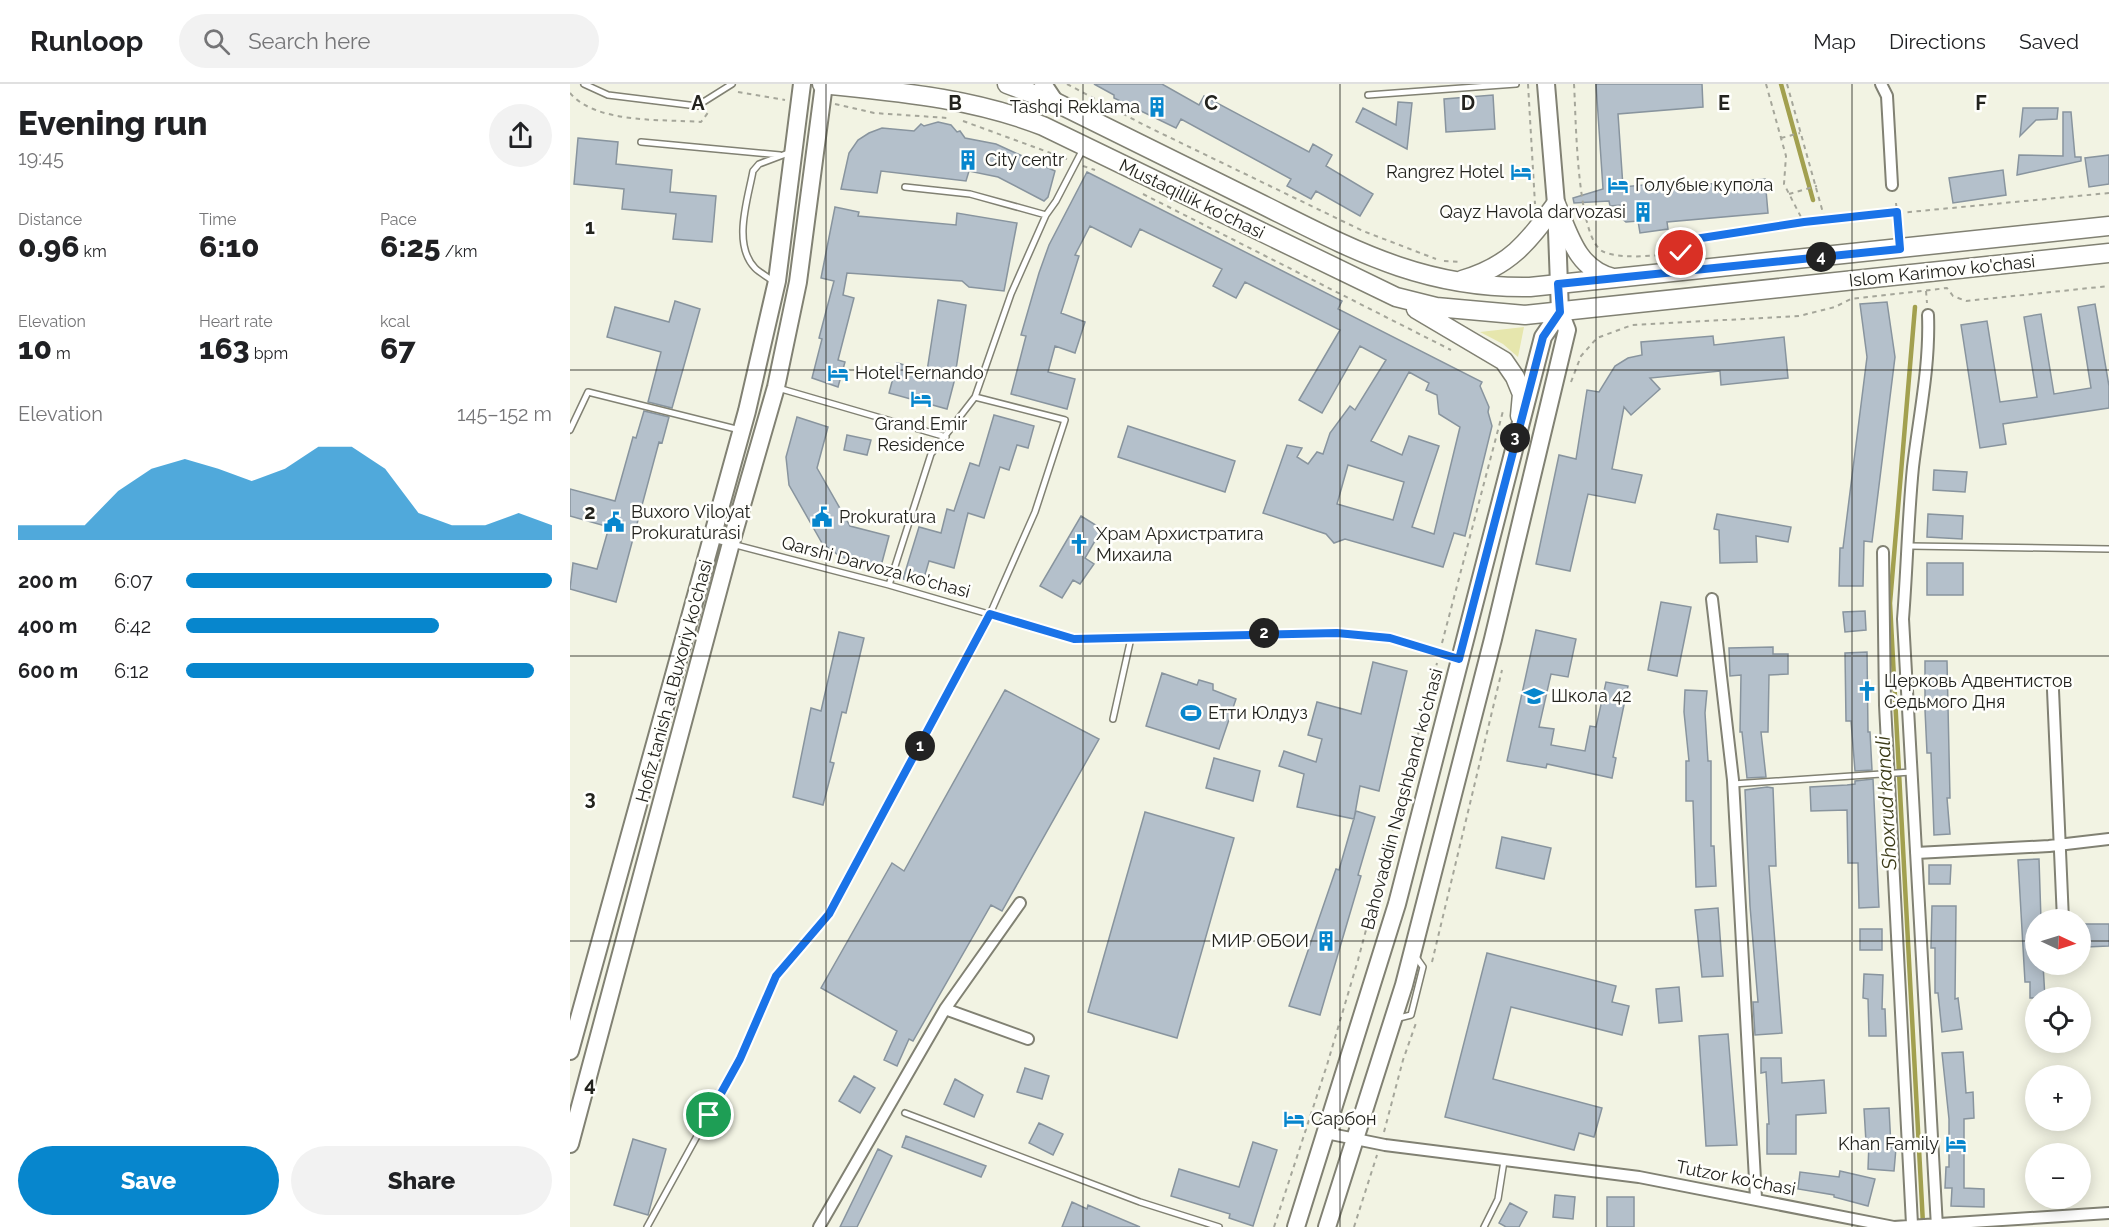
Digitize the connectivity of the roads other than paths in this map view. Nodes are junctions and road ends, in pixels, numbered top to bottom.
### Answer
1 (584, 84) edge
2 (732, 84) edge
3 (1007, 84) edge
4 (1043, 84) edge
5 (1516, 84) edge
6 (1546, 84) edge
7 (1881, 84) edge
8 (824, 89) edge
9 (801, 92) edge
10 (1368, 95) dead end
11 (1054, 102) junction
12 (641, 142) dead end
13 (1084, 146) junction
14 (788, 153) junction
15 (1892, 185) dead end
16 (905, 187) dead end
17 (1556, 204) junction
18 (1046, 215) junction
19 (2109, 226) edge
20 (2109, 253) edge
21 (1614, 278) junction
22 (777, 283) junction
23 (1452, 283) junction
24 (1558, 284) junction
25 (1396, 297) junction
26 (1560, 312) junction
27 (1929, 315) dead end
28 (776, 387) junction
29 (975, 397) junction
30 (1520, 416) junction
31 (570, 430) edge
32 (741, 431) junction
33 (946, 437) junction
34 (710, 538) junction
35 (731, 543) junction
36 (1908, 546) junction
37 (2109, 549) edge
38 (1883, 552) dead end
39 (889, 585) junction
40 (1712, 599) dead end
41 (990, 614) junction
42 (1131, 638) junction
43 (1459, 659) junction
44 (2053, 690) dead end
45 (1113, 719) dead end
46 (654, 745) junction
47 (676, 751) junction
48 (1911, 772) junction
49 (1889, 773) junction
50 (1733, 784) junction
51 (2109, 839) edge
52 (2060, 845) junction
53 (1916, 853) junction
54 (1020, 903) dead end
55 (2063, 909) edge
56 (945, 1009) junction
57 (1028, 1039) dead end
58 (570, 1051) edge
59 (904, 1113) dead end
60 (1326, 1133) junction
61 (1357, 1139) junction
62 (570, 1144) edge
63 (1504, 1161) junction
64 (1756, 1198) junction
65 (2109, 1213) edge
66 (2057, 1221) edge
67 (1912, 1224) junction
68 (1937, 1225) edge
69 (647, 1227) edge
70 (819, 1227) edge
71 (1219, 1227) edge
72 (1296, 1227) edge
73 (1327, 1227) edge
74 (1484, 1227) edge

1 - 2 lane
3 - 11 main road, Mustaqillik ko'chasi
4 - 11 main road
5 - 10 lane
6 - 17 main road
7 - 15 street
8 - 13 main road, Mustaqillik ko'chasi
8 - 28 main road, Hofiz tanish al Buxoriy ko'chasi
9 - 14 main road, Hofiz tanish al Buxoriy ko'chasi
11 - 23 main road, Mustaqillik ko'chasi
12 - 14 lane
13 - 18 lane
13 - 25 main road, Mustaqillik ko'chasi
14 - 22 main road, Hofiz tanish al Buxoriy ko'chasi
14 - 22 lane
16 - 18 lane
17 - 21 main road
17 - 23 main road
17 - 24 main road
18 - 29 lane
19 - 21 main road, Islom Karimov ko'chasi
20 - 26 main road, Islom Karimov ko'chasi
21 - 24 main road, Islom Karimov ko'chasi
22 - 32 main road, Hofiz tanish al Buxoriy ko'chasi
23 - 24 main road, Mustaqillik ko'chasi
24 - 26 main road
25 - 26 main road, Mustaqillik ko'chasi
25 - 30 main road
26 - 30 main road, Bahovaddin Naqshband ko'chasi
26 - 61 main road
27 - 36 street
28 - 33 lane
28 - 35 main road, Hofiz tanish al Buxoriy ko'chasi
29 - 33 lane
29 - 41 lane
30 - 43 main road, Bahovaddin Naqshband ko'chasi
31 - 32 lane
32 - 34 main road, Hofiz tanish al Buxoriy ko'chasi
33 - 39 lane
34 - 35 lane, Qarshi Darvoza ko'chasi
34 - 46 main road, Hofiz tanish al Buxoriy ko'chasi
35 - 39 lane, Qarshi Darvoza ko'chasi
35 - 47 main road, Hofiz tanish al Buxoriy ko'chasi
36 - 37 lane
36 - 48 street
38 - 49 street
39 - 41 lane, Qarshi Darvoza ko'chasi
40 - 50 street
41 - 42 lane, Qarshi Darvoza ko'chasi
41 - 69 lane
42 - 43 lane, Qarshi Darvoza ko'chasi
42 - 45 lane
43 - 60 main road, Bahovaddin Naqshband ko'chasi
44 - 52 street
46 - 47 main road
46 - 58 main road, Hofiz tanish al Buxoriy ko'chasi
47 - 62 main road, Hofiz tanish al Buxoriy ko'chasi
48 - 49 lane
48 - 53 street
49 - 50 lane
49 - 67 street
50 - 64 street
51 - 52 street
52 - 53 street
52 - 55 street
53 - 68 street
54 - 56 street
56 - 57 street
56 - 70 street
59 - 71 lane
60 - 61 street, Tutzor ko'chasi
60 - 72 main road, Bahovaddin Naqshband ko'chasi
61 - 63 street, Tutzor ko'chasi
61 - 73 main road
63 - 64 street, Tutzor ko'chasi
63 - 74 lane
64 - 67 street, Tutzor ko'chasi
65 - 66 street, Tutzor ko'chasi
66 - 68 street, Tutzor ko'chasi
67 - 68 street, Tutzor ko'chasi

